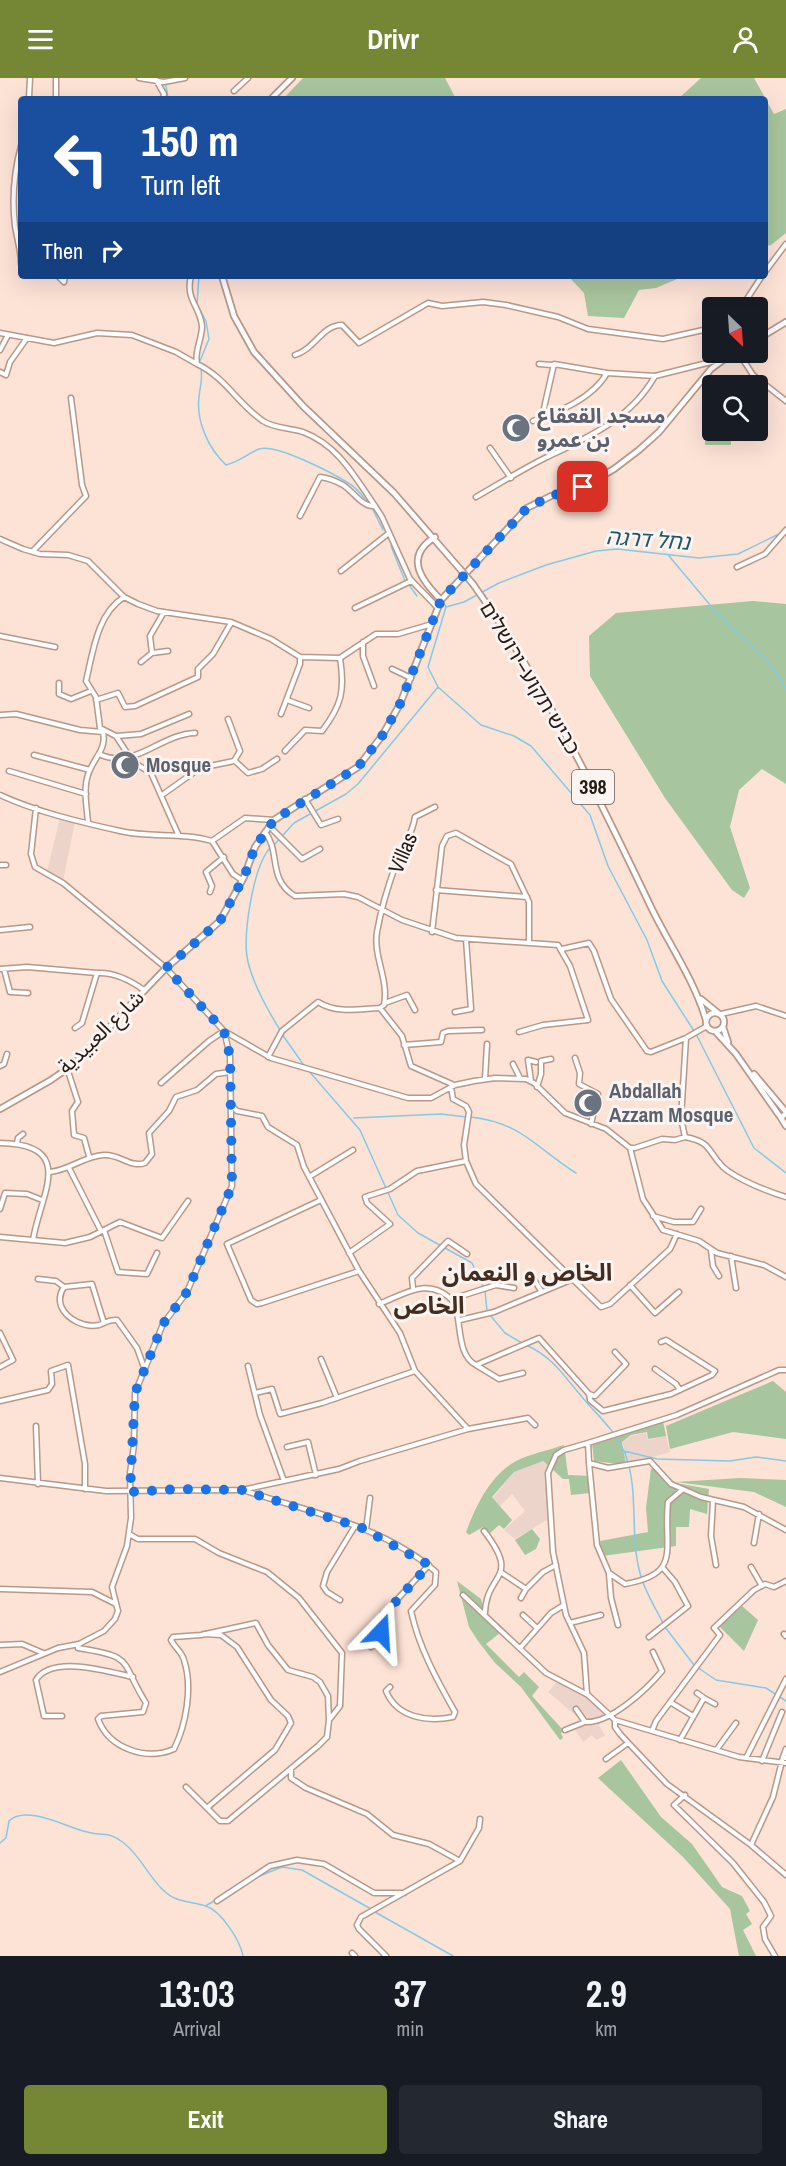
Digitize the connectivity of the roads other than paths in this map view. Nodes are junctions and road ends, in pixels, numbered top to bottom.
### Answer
1 (30, 78) edge
2 (56, 78) edge
3 (139, 78) edge
4 (185, 78) edge
5 (248, 78) edge
6 (292, 78) edge
7 (156, 80) edge
8 (234, 92) dead end
9 (29, 96) edge
10 (56, 96) edge
11 (164, 96) edge
12 (274, 96) edge
13 (18, 159) edge
14 (18, 235) edge
15 (786, 244) edge
16 (768, 268) edge
17 (191, 279) edge
18 (223, 279) edge
19 (760, 279) edge
20 (748, 297) edge
21 (786, 322) edge
22 (702, 330) edge
23 (0, 333) edge
24 (768, 333) edge
25 (8, 335) junction
26 (27, 338) junction
27 (0, 350) edge
28 (295, 355) dead end
29 (707, 363) edge
30 (718, 363) edge
31 (744, 363) edge
32 (197, 364) junction
33 (539, 364) dead end
34 (552, 365) junction
35 (0, 372) edge
36 (607, 373) junction
37 (655, 376) junction
38 (71, 398) dead end
39 (786, 401) edge
40 (542, 417) junction
41 (533, 421) dead end
42 (490, 448) dead end
43 (511, 478) junction
44 (476, 497) dead end
45 (375, 506) junction
46 (300, 516) dead end
47 (786, 530) edge
48 (389, 533) junction
49 (435, 537) junction
50 (0, 539) edge
51 (33, 551) junction
52 (737, 567) dead end
53 (341, 571) dead end
54 (411, 581) junction
55 (124, 597) junction
56 (441, 600) junction
57 (355, 608) dead end
58 (438, 608) junction
59 (164, 612) junction
60 (231, 622) junction
61 (432, 624) junction
62 (0, 636) edge
63 (363, 642) junction
64 (55, 647) dead end
65 (168, 651) dead end
66 (152, 653) junction
67 (300, 657) junction
68 (340, 658) junction
69 (141, 662) dead end
70 (392, 669) dead end
71 (412, 678) junction
72 (59, 683) dead end
73 (374, 686) dead end
74 (92, 691) junction
75 (96, 699) junction
76 (287, 700) junction
77 (309, 708) dead end
78 (189, 714) dead end
79 (282, 714) dead end
80 (0, 715) edge
81 (228, 719) dead end
82 (103, 732) junction
83 (195, 733) dead end
84 (116, 736) junction
85 (285, 751) dead end
86 (99, 754) junction
87 (34, 755) dead end
88 (130, 757) junction
89 (277, 759) dead end
90 (234, 761) junction
91 (90, 770) junction
92 (9, 771) dead end
93 (86, 794) junction
94 (162, 795) junction
95 (1, 796) edge
96 (305, 799) junction
97 (435, 807) dead end
98 (36, 808) junction
99 (338, 819) dead end
100 (274, 820) junction
101 (88, 823) junction
102 (269, 826) junction
103 (265, 832) junction
104 (178, 835) junction
105 (212, 841) junction
106 (320, 849) dead end
107 (224, 857) junction
108 (242, 880) junction
109 (436, 890) junction
110 (210, 892) dead end
111 (528, 897) junction
112 (382, 910) junction
113 (30, 927) dead end
114 (0, 930) edge
115 (432, 932) junction
116 (466, 939) junction
117 (529, 942) junction
118 (561, 949) junction
119 (166, 968) junction
120 (2, 969) edge
121 (97, 973) junction
122 (144, 990) junction
123 (28, 993) dead end
124 (699, 997) junction
125 (384, 1003) junction
126 (380, 1008) junction
127 (416, 1010) dead end
128 (454, 1012) dead end
129 (721, 1015) junction
130 (786, 1016) edge
131 (706, 1020) junction
132 (707, 1026) junction
133 (723, 1027) junction
134 (75, 1028) dead end
135 (482, 1030) dead end
136 (224, 1031) junction
137 (716, 1031) junction
138 (519, 1032) dead end
139 (686, 1038) junction
140 (487, 1044) dead end
141 (729, 1044) junction
142 (404, 1045) junction
143 (7, 1054) dead end
144 (736, 1054) junction
145 (268, 1057) junction
146 (575, 1058) dead end
147 (551, 1059) dead end
148 (536, 1062) dead end
149 (513, 1064) dead end
150 (0, 1066) edge
151 (67, 1068) junction
152 (230, 1072) junction
153 (521, 1078) junction
154 (485, 1079) junction
155 (531, 1082) junction
156 (161, 1083) dead end
157 (453, 1086) junction
158 (537, 1087) junction
159 (231, 1104) junction
160 (0, 1109) edge
161 (786, 1112) edge
162 (781, 1118) junction
163 (591, 1124) junction
164 (786, 1126) edge
165 (24, 1134) dead end
166 (685, 1137) junction
167 (0, 1143) edge
168 (17, 1143) junction
169 (630, 1148) junction
170 (353, 1150) dead end
171 (89, 1156) junction
172 (466, 1161) junction
173 (69, 1168) junction
174 (50, 1172) junction
175 (309, 1177) junction
176 (786, 1197) edge
177 (42, 1200) junction
178 (321, 1200) junction
179 (188, 1201) dead end
180 (0, 1209) edge
181 (700, 1209) dead end
182 (652, 1215) junction
183 (103, 1230) junction
184 (677, 1234) junction
185 (0, 1237) edge
186 (33, 1240) junction
187 (711, 1250) junction
188 (157, 1253) dead end
189 (349, 1253) junction
190 (467, 1254) dead end
191 (730, 1256) junction
192 (359, 1271) junction
193 (530, 1273) dead end
194 (719, 1276) dead end
195 (786, 1277) edge
196 (38, 1279) dead end
197 (573, 1279) junction
198 (630, 1285) junction
199 (64, 1287) junction
200 (413, 1288) junction
201 (514, 1288) dead end
202 (736, 1288) dead end
203 (541, 1292) junction
204 (679, 1292) dead end
205 (452, 1299) junction
206 (379, 1304) junction
207 (460, 1320) junction
208 (104, 1323) junction
209 (0, 1333) edge
210 (661, 1342) dead end
211 (615, 1352) dead end
212 (321, 1359) dead end
213 (476, 1365) junction
214 (248, 1366) dead end
215 (0, 1367) edge
216 (655, 1369) dead end
217 (145, 1370) junction
218 (786, 1370) edge
219 (415, 1371) junction
220 (523, 1373) dead end
221 (680, 1390) junction
222 (255, 1393) junction
223 (589, 1394) junction
224 (337, 1398) junction
225 (0, 1401) edge
226 (536, 1425) dead end
227 (36, 1426) dead end
228 (468, 1429) junction
229 (588, 1443) junction
230 (287, 1447) dead end
231 (589, 1463) junction
232 (316, 1475) junction
233 (0, 1478) edge
234 (284, 1481) junction
235 (38, 1484) junction
236 (85, 1489) junction
237 (242, 1490) junction
238 (683, 1490) junction
239 (130, 1492) junction
240 (370, 1498) dead end
241 (713, 1500) junction
242 (759, 1514) junction
243 (355, 1526) junction
244 (366, 1530) junction
245 (786, 1530) edge
246 (484, 1531) dead end
247 (129, 1534) junction
248 (754, 1543) dead end
249 (429, 1565) junction
250 (556, 1565) junction
251 (716, 1565) dead end
252 (751, 1567) dead end
253 (663, 1568) junction
254 (502, 1573) junction
255 (609, 1573) junction
256 (786, 1581) edge
257 (762, 1586) junction
258 (0, 1589) edge
259 (526, 1589) junction
260 (463, 1595) dead end
261 (521, 1598) dead end
262 (340, 1600) dead end
263 (117, 1605) junction
264 (564, 1605) junction
265 (485, 1613) junction
266 (523, 1615) dead end
267 (602, 1615) dead end
268 (570, 1623) junction
269 (618, 1625) dead end
270 (537, 1628) junction
271 (204, 1634) junction
272 (649, 1636) dead end
273 (79, 1644) junction
274 (0, 1645) edge
275 (370, 1647) dead end
276 (520, 1648) junction
277 (654, 1652) dead end
278 (44, 1653) junction
279 (0, 1672) edge
280 (134, 1677) junction
281 (786, 1679) edge
282 (390, 1687) dead end
283 (697, 1693) dead end
284 (588, 1695) junction
285 (704, 1698) junction
286 (670, 1702) junction
287 (714, 1704) dead end
288 (576, 1709) dead end
289 (782, 1712) dead end
290 (62, 1716) dead end
291 (610, 1716) junction
292 (693, 1716) junction
293 (329, 1720) junction
294 (615, 1720) junction
295 (585, 1722) junction
296 (736, 1723) dead end
297 (565, 1730) dead end
298 (652, 1731) junction
299 (680, 1740) junction
300 (628, 1743) junction
301 (717, 1749) junction
302 (786, 1749) edge
303 (746, 1758) junction
304 (785, 1758) edge
305 (606, 1759) dead end
306 (762, 1761) junction
307 (784, 1763) edge
308 (293, 1766) junction
309 (186, 1787) dead end
310 (685, 1795) junction
311 (208, 1807) junction
312 (480, 1819) dead end
313 (752, 1845) junction
314 (460, 1862) junction
315 (786, 1874) edge
316 (405, 1893) junction
317 (217, 1901) dead end
318 (386, 1956) edge
319 (775, 1956) edge

1 - 9 street
2 - 10 street
3 - 7 street
4 - 7 street
5 - 8 street
6 - 12 main road
7 - 11 street
13 - 14 street
15 - 16 street
17 - 32 street
18 - 49 main road, 398
19 - 20 street
21 - 24 main road
22 - 28 street
23 - 25 street
25 - 26 street
25 - 27 street
26 - 32 street
26 - 35 street
29 - 37 street
30 - 56 main road, شارع العبيدية
31 - 39 street
32 - 45 street
33 - 34 street
34 - 36 street
34 - 40 street
36 - 37 street
36 - 40 street
37 - 43 street
38 - 51 street
40 - 41 street
42 - 43 street
43 - 44 street
45 - 46 street
45 - 48 street
47 - 52 street
48 - 53 street
48 - 54 street
49 - 56 main road
49 - 124 main road, כביש תקוע–ירושלים / 398, bridge
50 - 51 street
51 - 55 street
54 - 57 street
54 - 58 street
55 - 59 street
55 - 74 street
56 - 58 main road, شارع العبيدية
58 - 61 main road, شارع العبيدية
59 - 60 street
59 - 66 street
60 - 67 street
60 - 75 street
61 - 63 street
61 - 71 main road, شارع العبيدية
62 - 64 street
63 - 68 street
63 - 73 street
65 - 66 street
66 - 69 street
67 - 68 street
67 - 76 street
68 - 85 street
70 - 71 street
71 - 96 main road, شارع العبيدية
72 - 74 street
74 - 75 street
75 - 82 street
76 - 77 street
76 - 79 street
78 - 84 street
80 - 82 street
81 - 90 street
82 - 84 street
82 - 86 street
83 - 88 street
84 - 88 street
86 - 88 street
86 - 91 street
87 - 91 street
88 - 94 street
89 - 90 street
90 - 94 street
91 - 93 street
92 - 93 street
93 - 101 street
94 - 104 street
95 - 98 street
96 - 99 street
96 - 100 main road, شارع العبيدية
97 - 112 street, Villas
98 - 101 street
98 - 119 street
100 - 102 main road, شارع العبيدية
100 - 105 street
101 - 104 street
102 - 103 main road, شارع العبيدية
102 - 106 street
103 - 108 main road, شارع العبيدية
103 - 112 street
104 - 105 street
105 - 107 street
107 - 108 street
107 - 110 street
108 - 119 main road, شارع العبيدية
109 - 111 street
109 - 111 street
109 - 115 street
111 - 117 street
112 - 115 street
112 - 125 street, Villas
113 - 114 street
115 - 116 street
116 - 117 street
116 - 128 street
117 - 118 street
118 - 138 street
118 - 139 street
119 - 122 main road, شارع العبيدية
119 - 136 street
120 - 121 street
120 - 123 street
121 - 122 street
121 - 134 street
122 - 151 main road, شارع العبيدية
124 - 129 main road, 398
124 - 131 main road, 398
125 - 126 street
125 - 127 street
126 - 142 street
126 - 145 street
129 - 130 street
129 - 131 main road
129 - 133 main road
131 - 132 main road, 398
132 - 137 main road
132 - 139 street
133 - 137 main road
133 - 141 main road
135 - 142 street
136 - 145 street
136 - 152 street
136 - 156 street
137 - 141 main road
139 - 166 street
140 - 154 street
141 - 144 main road
142 - 157 street
143 - 150 street
144 - 161 main road
144 - 162 main road
145 - 157 street
146 - 163 street
147 - 158 street
148 - 155 street
149 - 153 street
151 - 160 main road, شارع العبيدية
151 - 171 street
152 - 159 street
152 - 171 street
153 - 154 street
153 - 155 street
154 - 157 street
155 - 158 street
157 - 172 street
158 - 163 street
159 - 175 street
159 - 217 street
161 - 162 main road
162 - 164 main road
163 - 169 street
165 - 168 street
166 - 169 street
166 - 176 street
167 - 168 street
168 - 174 street
169 - 182 street
170 - 175 street
171 - 173 street
172 - 189 street
172 - 197 street
173 - 174 street
173 - 183 street
174 - 177 street
175 - 178 street
177 - 180 street
177 - 186 street
178 - 189 street
178 - 192 street
179 - 183 street
181 - 182 street
182 - 184 street
183 - 186 street
183 - 188 street
184 - 187 street
184 - 198 street
185 - 186 street
187 - 191 street
187 - 194 street
189 - 192 street
190 - 200 street
191 - 195 street
191 - 202 street
192 - 206 street
193 - 203 street
196 - 199 street
197 - 198 street
197 - 203 street
198 - 204 street
199 - 208 street
199 - 208 street
200 - 205 street
200 - 206 street
201 - 205 street
203 - 207 street
205 - 207 street
206 - 219 street
207 - 213 street
208 - 217 street
209 - 215 street
210 - 221 street
211 - 223 street
212 - 224 street
213 - 220 street
213 - 223 street
214 - 222 street
216 - 221 street
217 - 239 street
218 - 229 street
219 - 224 street
219 - 228 street
221 - 223 street
222 - 224 street
222 - 234 street
225 - 236 street
226 - 228 street
227 - 235 street
228 - 232 street
229 - 231 street
229 - 250 street
230 - 232 street
231 - 238 street
231 - 255 street
232 - 234 street
233 - 235 street
234 - 237 street
235 - 236 street
236 - 239 street
237 - 239 street
237 - 243 street
238 - 241 street
238 - 253 street
239 - 247 street
240 - 244 street
241 - 242 street
241 - 251 street
242 - 245 street
242 - 248 street
243 - 244 street
243 - 262 street
244 - 249 street
246 - 254 street
247 - 263 street
247 - 293 street
249 - 275 street
249 - 282 street
250 - 259 street
250 - 264 street
252 - 257 street
253 - 255 street
253 - 272 street
254 - 259 street
254 - 265 street
255 - 269 street
256 - 257 street
257 - 286 street
258 - 263 street
259 - 261 street
260 - 265 street
263 - 273 street
264 - 268 street
264 - 270 street
265 - 276 street
266 - 270 street
267 - 268 street
268 - 284 street
270 - 276 street
271 - 280 street
271 - 293 street
271 - 311 street
273 - 278 street
273 - 280 street
274 - 278 street
276 - 284 street
277 - 291 street
278 - 279 street
280 - 290 street
281 - 303 street
283 - 285 street
284 - 291 street
285 - 287 street
285 - 292 street
286 - 292 street
286 - 298 street
288 - 295 street
289 - 306 street
291 - 294 street
291 - 295 street
292 - 299 street
293 - 308 street
294 - 298 street
294 - 300 street
295 - 297 street
296 - 301 street
298 - 299 street
299 - 301 street
300 - 305 street
300 - 310 street
301 - 303 street
302 - 304 street
303 - 306 street
304 - 307 street
306 - 307 street
307 - 313 street
308 - 311 street
308 - 314 street
309 - 311 street
310 - 313 street
310 - 319 street
312 - 314 street
313 - 315 street
314 - 316 street
316 - 317 street
316 - 318 street

